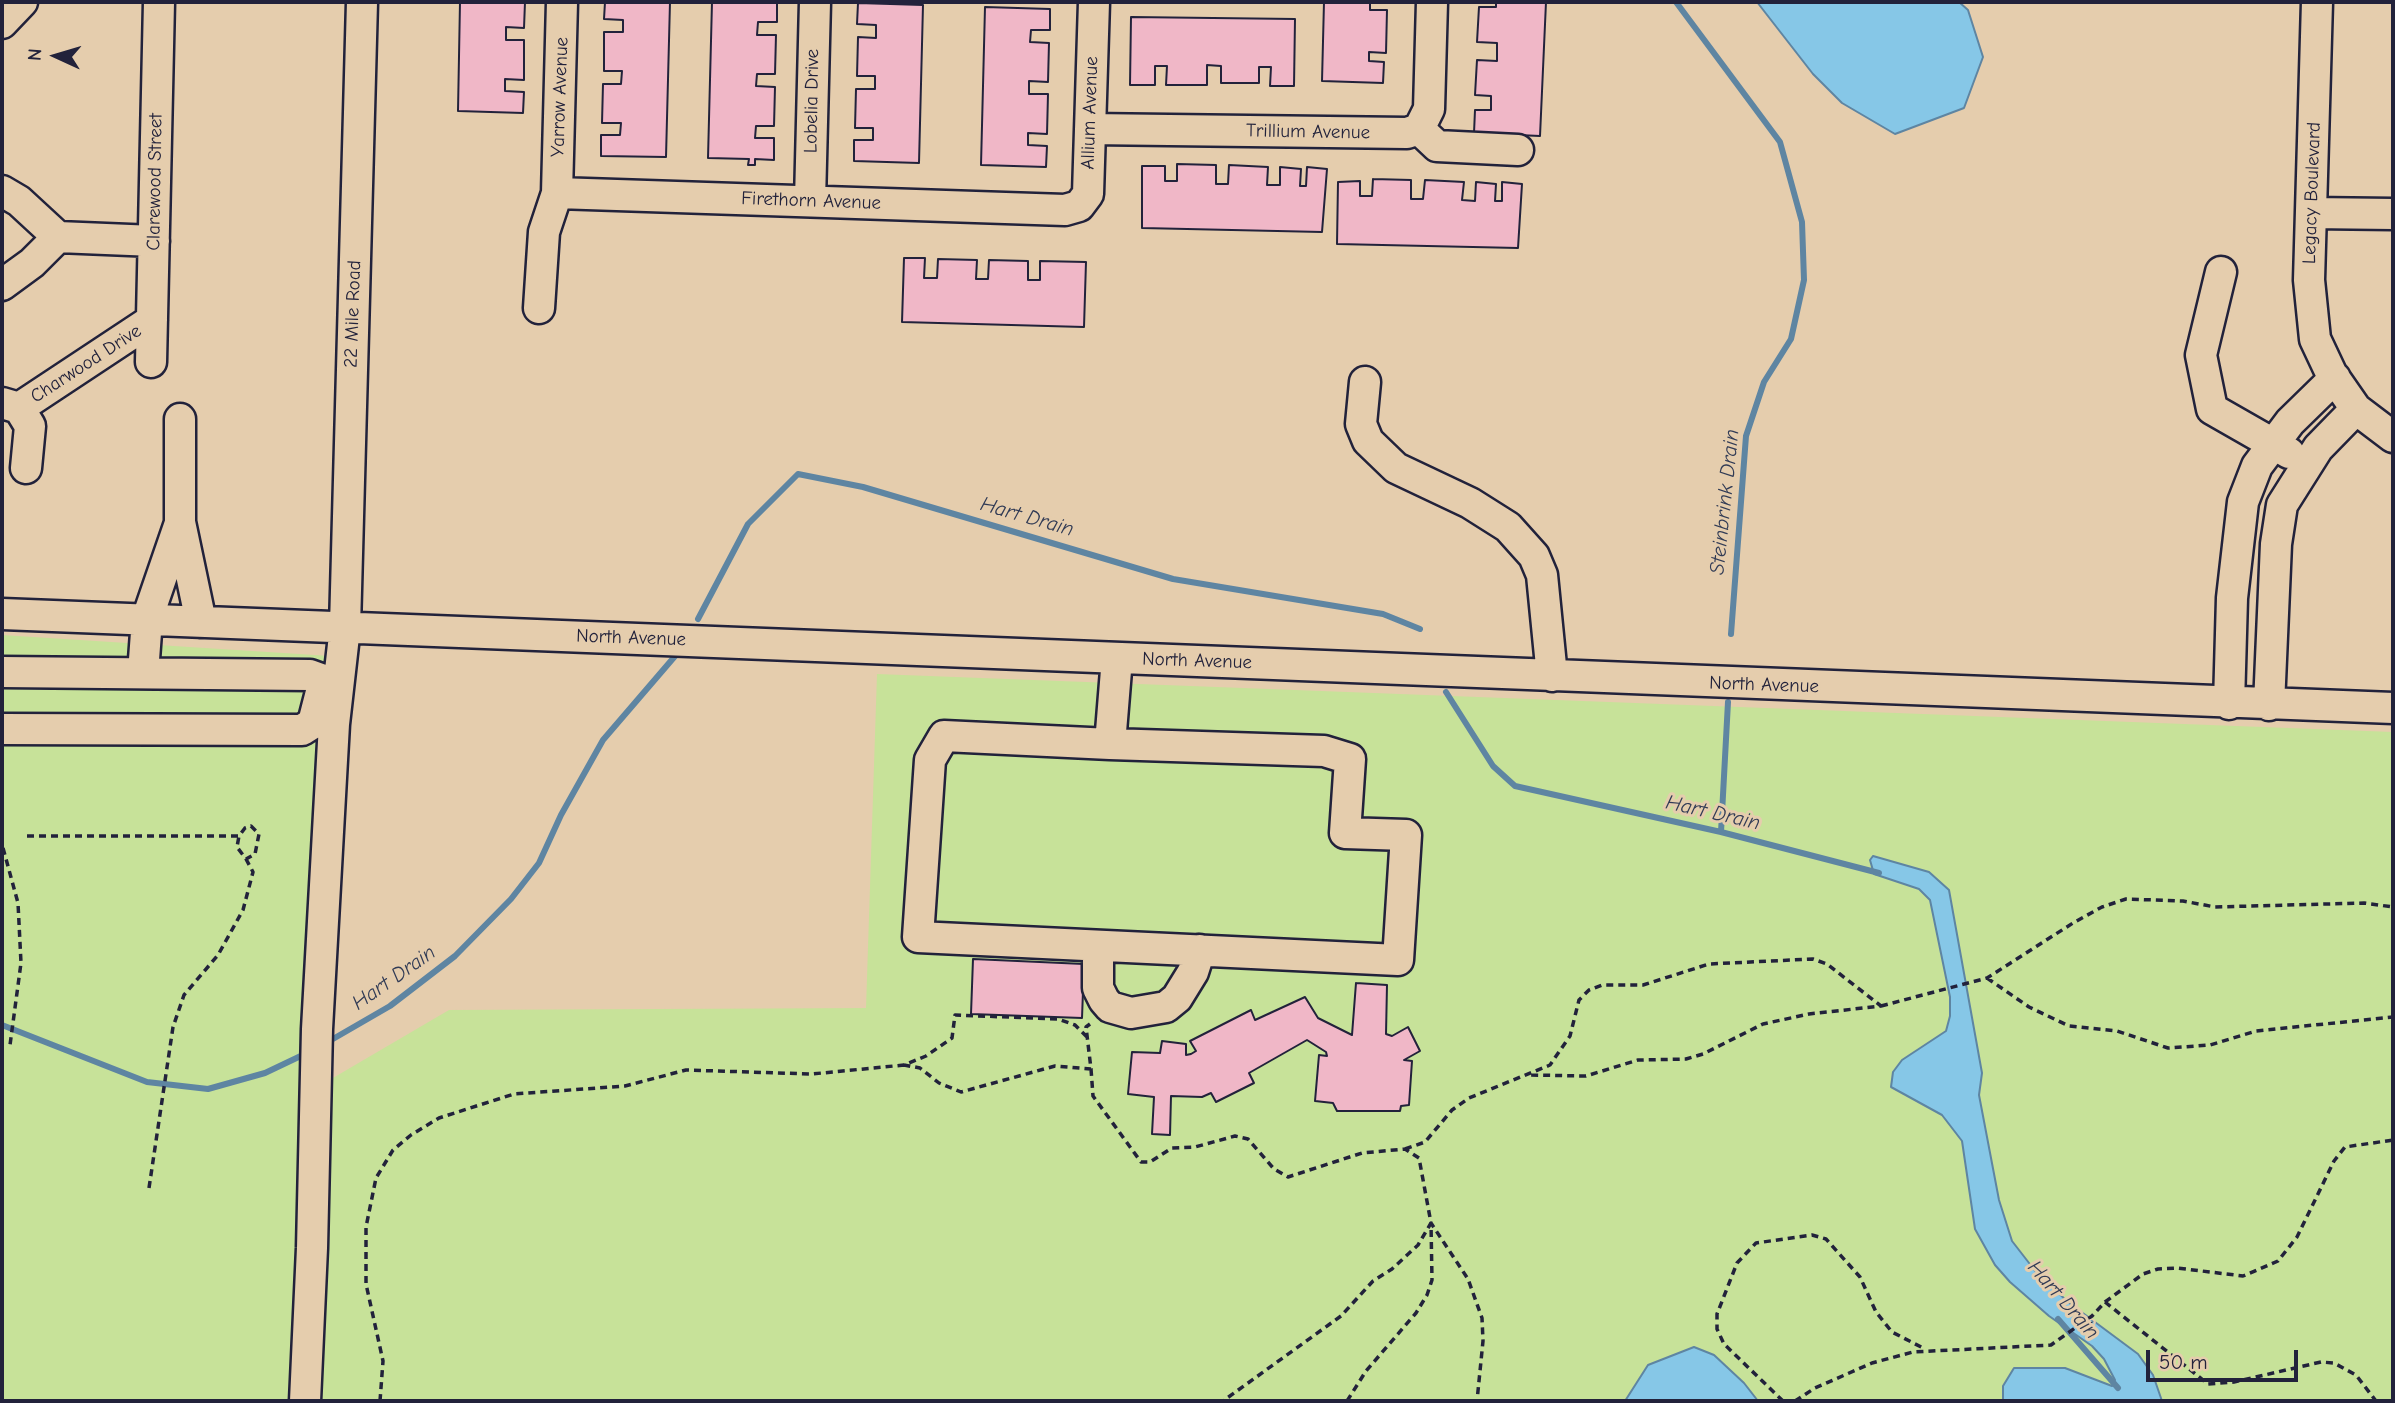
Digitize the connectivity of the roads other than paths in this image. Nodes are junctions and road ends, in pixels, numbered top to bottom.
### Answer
1 (22, 2) edge
2 (159, 2) edge
3 (362, 2) edge
4 (562, 2) edge
5 (815, 2) edge
6 (1094, 2) edge
7 (1432, 2) edge
8 (2317, 2) edge
9 (2, 23) edge
10 (1090, 129) junction
11 (1419, 129) junction
12 (1518, 150) dead end
13 (2, 191) edge
14 (557, 192) junction
15 (810, 201) junction
16 (1065, 210) joint
17 (2311, 214) junction
18 (2393, 214) edge
19 (58, 237) junction
20 (154, 241) junction
21 (2221, 272) dead end
22 (2, 285) edge
23 (539, 308) dead end
24 (152, 320) junction
25 (151, 362) dead end
26 (2334, 378) junction
27 (1365, 382) dead end
28 (11, 405) edge
29 (2356, 409) junction
30 (180, 419) dead end
31 (2393, 437) edge
32 (2273, 444) junction
33 (2308, 463) junction
34 (26, 468) dead end
35 (2249, 488) junction
36 (2285, 500) junction
37 (180, 522) junction
38 (2236, 550) junction
39 (2276, 553) junction
40 (2, 614) edge
41 (147, 619) junction
42 (201, 622) junction
43 (345, 627) junction
44 (1117, 658) junction
45 (2, 672) edge
46 (143, 673) junction
47 (1552, 676) junction
48 (2229, 704) junction
49 (2269, 705) junction
50 (2393, 708) edge
51 (2, 729) edge
52 (1110, 744) junction
53 (1098, 946) junction
54 (1200, 950) junction
55 (304, 1401) edge

1 - 9 street
2 - 20 street, Clarewood Street
3 - 43 street, 22 Mile Road
4 - 14 street, Yarrow Avenue
5 - 15 street, Lobelia Drive
6 - 10 street, Allium Avenue
7 - 11 street
8 - 17 street, Legacy Boulevard
10 - 11 street, Trillium Avenue
10 - 16 street, Allium Avenue
11 - 12 street
13 - 19 street
14 - 15 street, Firethorn Avenue
14 - 23 street, Yarrow Avenue
15 - 16 street, Firethorn Avenue
17 - 18 street
17 - 26 street, Legacy Boulevard
19 - 20 street
19 - 22 street
20 - 24 street, Clarewood Street
21 - 32 street
24 - 25 street, Clarewood Street
24 - 28 street, Charwood Drive
26 - 29 street, Legacy Boulevard
26 - 32 street
27 - 47 street
28 - 34 street, Charwood Drive
29 - 31 street, Legacy Boulevard
29 - 33 street
30 - 37 street
32 - 33 street
32 - 35 street
33 - 36 street
35 - 36 street
35 - 38 street
36 - 39 street
37 - 41 street
37 - 42 street
38 - 39 street
38 - 48 street
39 - 49 street
40 - 41 street, North Avenue
41 - 42 street, North Avenue
41 - 46 street
42 - 43 street, North Avenue
43 - 44 street, North Avenue
43 - 55 street, 22 Mile Road
44 - 47 street, North Avenue
44 - 52 street
45 - 46 street
46 - 51 street
47 - 48 street, North Avenue
48 - 49 street, North Avenue
49 - 50 street, North Avenue
52 - 53 street
52 - 54 street
53 - 54 street
53 - 54 street

